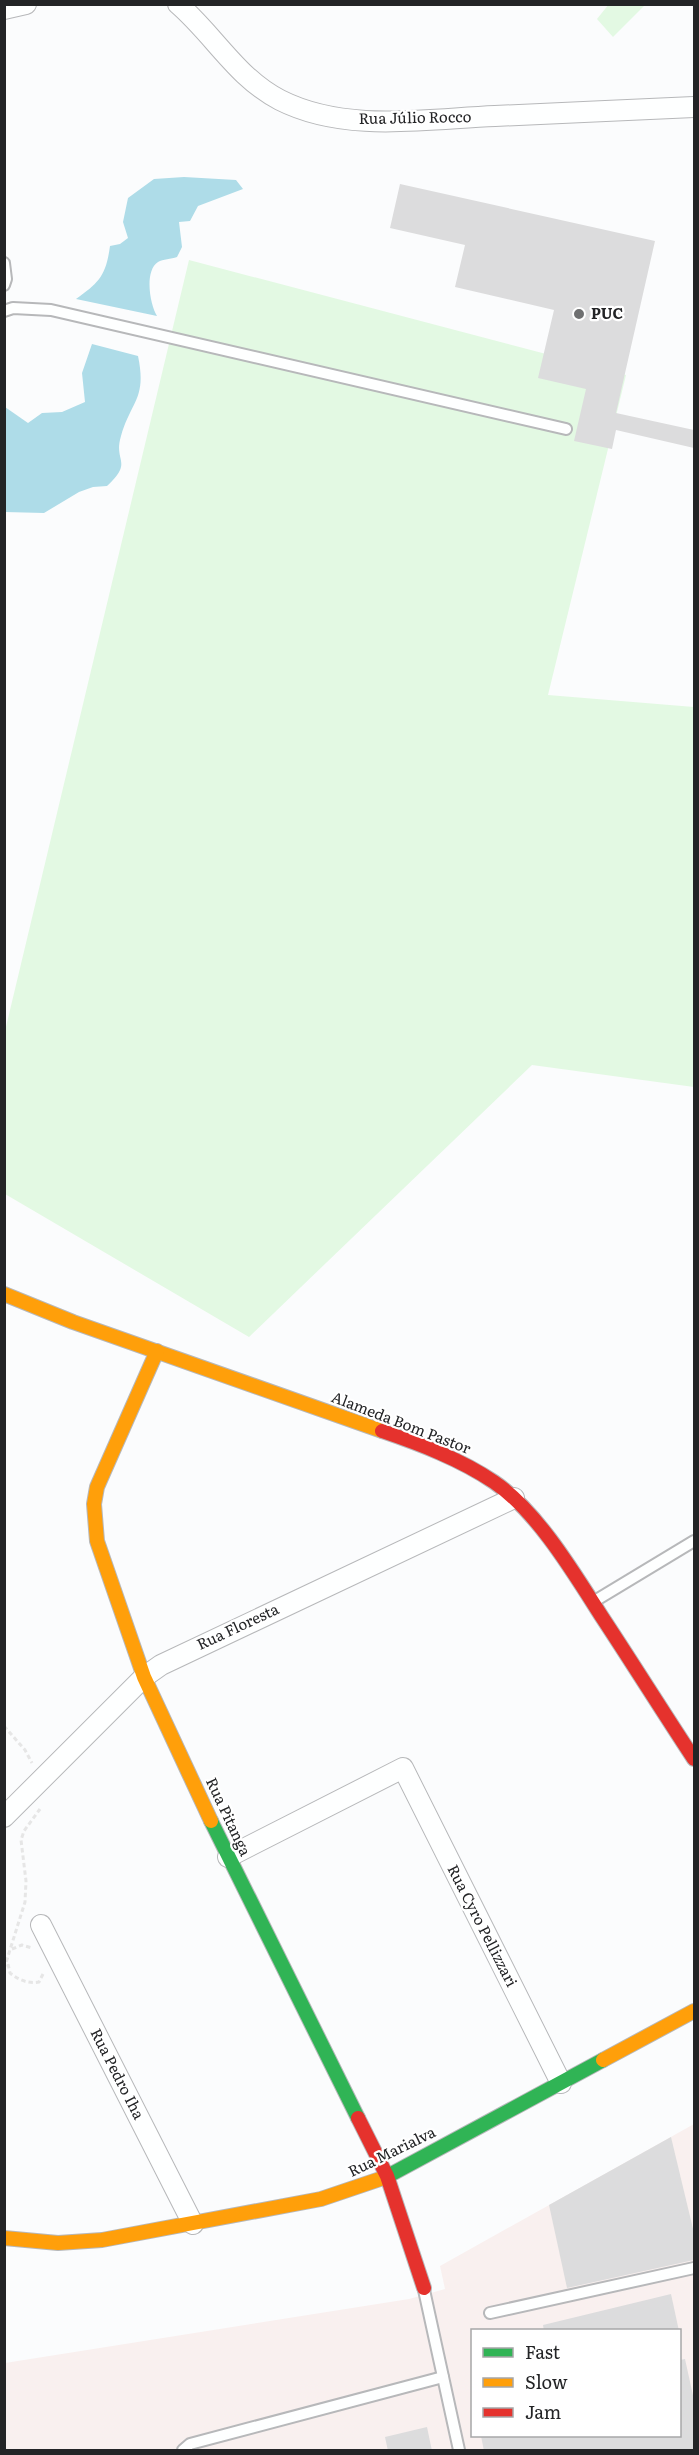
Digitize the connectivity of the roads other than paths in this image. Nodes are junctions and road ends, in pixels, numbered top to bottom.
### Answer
1 (26, 4) edge
2 (178, 4) edge
3 (4, 9) edge
4 (694, 107) edge
5 (4, 262) edge
6 (4, 285) edge
7 (4, 311) edge
8 (566, 429) dead end
9 (4, 1294) edge
10 (157, 1351) junction
11 (514, 1498) junction
12 (694, 1541) edge
13 (593, 1603) junction
14 (144, 1677) junction
15 (694, 1759) edge
16 (4, 1817) edge
17 (228, 1857) junction
18 (41, 1925) dead end
19 (694, 2011) edge
20 (561, 2083) junction
21 (387, 2176) junction
22 (193, 2224) junction
23 (4, 2238) edge
24 (694, 2268) edge
25 (424, 2288) joint
26 (490, 2313) dead end
27 (443, 2377) junction
28 (183, 2451) edge
29 (459, 2451) edge

1 - 3 street
2 - 4 street, Rua Júlio Rocco
5 - 6 lane
7 - 8 lane
9 - 10 street, Alameda Bom Pastor
10 - 11 street, Alameda Bom Pastor
10 - 14 street, Rua Pitanga
11 - 13 street, Alameda Bom Pastor
11 - 14 street, Rua Floresta
12 - 13 lane
13 - 15 street, Alameda Bom Pastor
14 - 16 street, Rua Floresta
14 - 17 street, Rua Pitanga
17 - 20 street, Rua Cyro Pellizzari
17 - 21 street, Rua Pitanga
18 - 22 street, Rua Pedro Iha
19 - 20 street, Rua Marialva
20 - 21 street, Rua Marialva
21 - 22 street, Rua Marialva
21 - 25 street, Rua Pitanga
22 - 23 street, Rua Marialva
24 - 26 lane
25 - 27 lane
27 - 28 lane
27 - 29 lane

